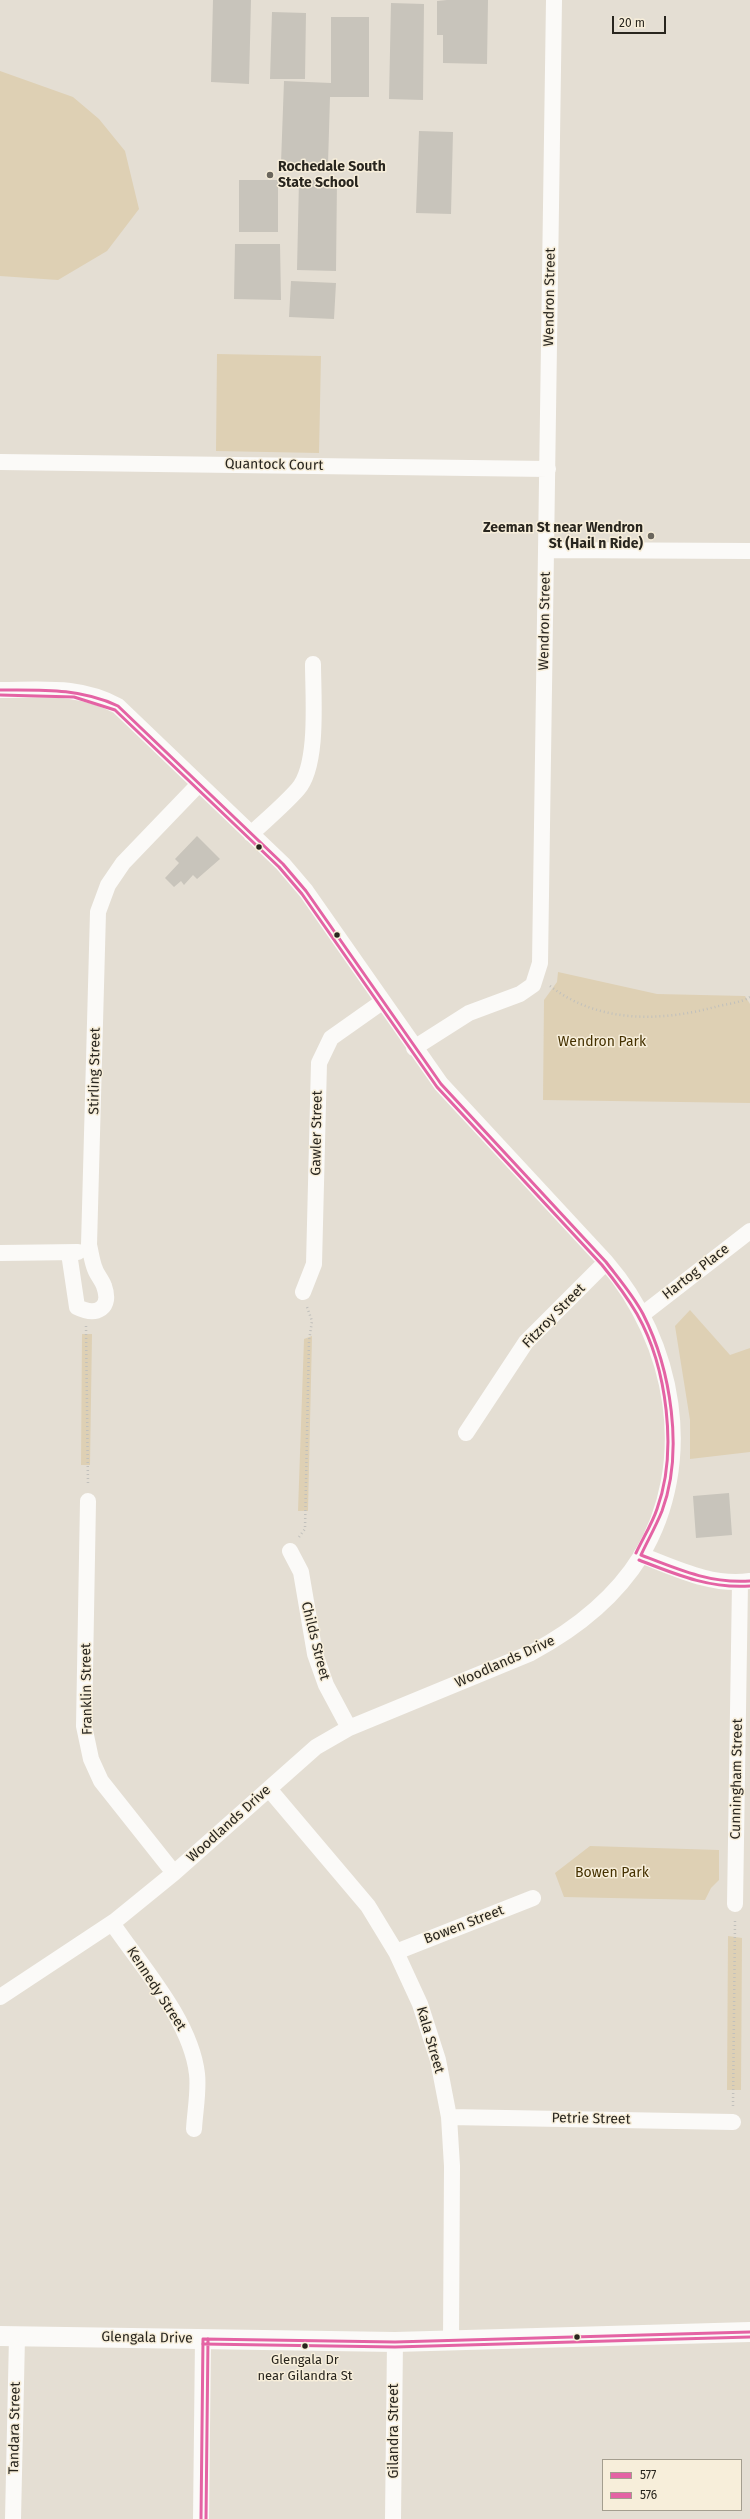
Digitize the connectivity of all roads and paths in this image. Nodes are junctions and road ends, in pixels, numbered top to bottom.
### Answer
1 (554, 0) edge
2 (0, 462) edge
3 (548, 469) junction
4 (546, 550) junction
5 (750, 551) edge
6 (313, 664) dead end
7 (0, 690) edge
8 (198, 785) junction
9 (252, 834) junction
10 (538, 976) junction
11 (750, 997) edge
12 (382, 1002) junction
13 (414, 1048) junction
14 (750, 1230) edge
15 (89, 1245) junction
16 (0, 1253) edge
17 (69, 1253) junction
18 (606, 1262) junction
19 (303, 1292) joint
20 (86, 1312) junction
21 (643, 1314) junction
22 (466, 1433) dead end
23 (88, 1502) joint
24 (290, 1551) joint
25 (641, 1555) junction
26 (745, 1582) edge
27 (349, 1728) junction
28 (269, 1789) junction
29 (174, 1873) junction
30 (533, 1898) dead end
31 (735, 1904) joint
32 (112, 1923) junction
33 (396, 1952) junction
34 (0, 1997) edge
35 (449, 2116) junction
36 (733, 2122) joint
37 (194, 2129) dead end
38 (750, 2332) edge
39 (9, 2337) edge
40 (203, 2339) junction
41 (450, 2340) junction
42 (395, 2342) junction
43 (13, 2519) edge
44 (200, 2519) edge
45 (393, 2519) edge

1 - 3 street, Wendron Street
2 - 3 street, Quantock Court
3 - 4 street, Wendron Street
4 - 5 street
4 - 10 street, Wendron Street
6 - 9 street
7 - 8 street, Woodlands Drive
8 - 9 street, Woodlands Drive
8 - 15 street, Stirling Street
9 - 12 street, Woodlands Drive
10 - 11 path
10 - 13 street
12 - 13 street, Woodlands Drive
12 - 19 street, Gawler Street
13 - 18 street, Woodlands Drive
14 - 21 street, Hartog Place
15 - 17 street
15 - 20 street, Stirling Street
16 - 17 street
17 - 20 street
18 - 21 street, Woodlands Drive
18 - 22 street, Fitzroy Street
19 - 24 path
20 - 23 path
21 - 25 street, Woodlands Drive
23 - 29 street, Franklin Street
24 - 27 street, Childs Street
25 - 26 street
25 - 27 street, Woodlands Drive
26 - 31 street, Cunningham Street
27 - 28 street, Woodlands Drive
28 - 29 street, Woodlands Drive
28 - 33 street, Kala Street
29 - 32 street, Woodlands Drive
30 - 33 street, Bowen Street
31 - 36 path
32 - 34 street, Woodlands Drive
32 - 37 street, Kennedy Street
33 - 35 street, Kala Street
35 - 36 street, Petrie Street
35 - 41 street, Kala Street
38 - 41 street, Glengala Drive
39 - 40 street, Glengala Drive
39 - 43 street, Tandara Street
40 - 42 street, Glengala Drive
40 - 44 street
41 - 42 street, Glengala Drive
42 - 45 street, Gilandra Street

